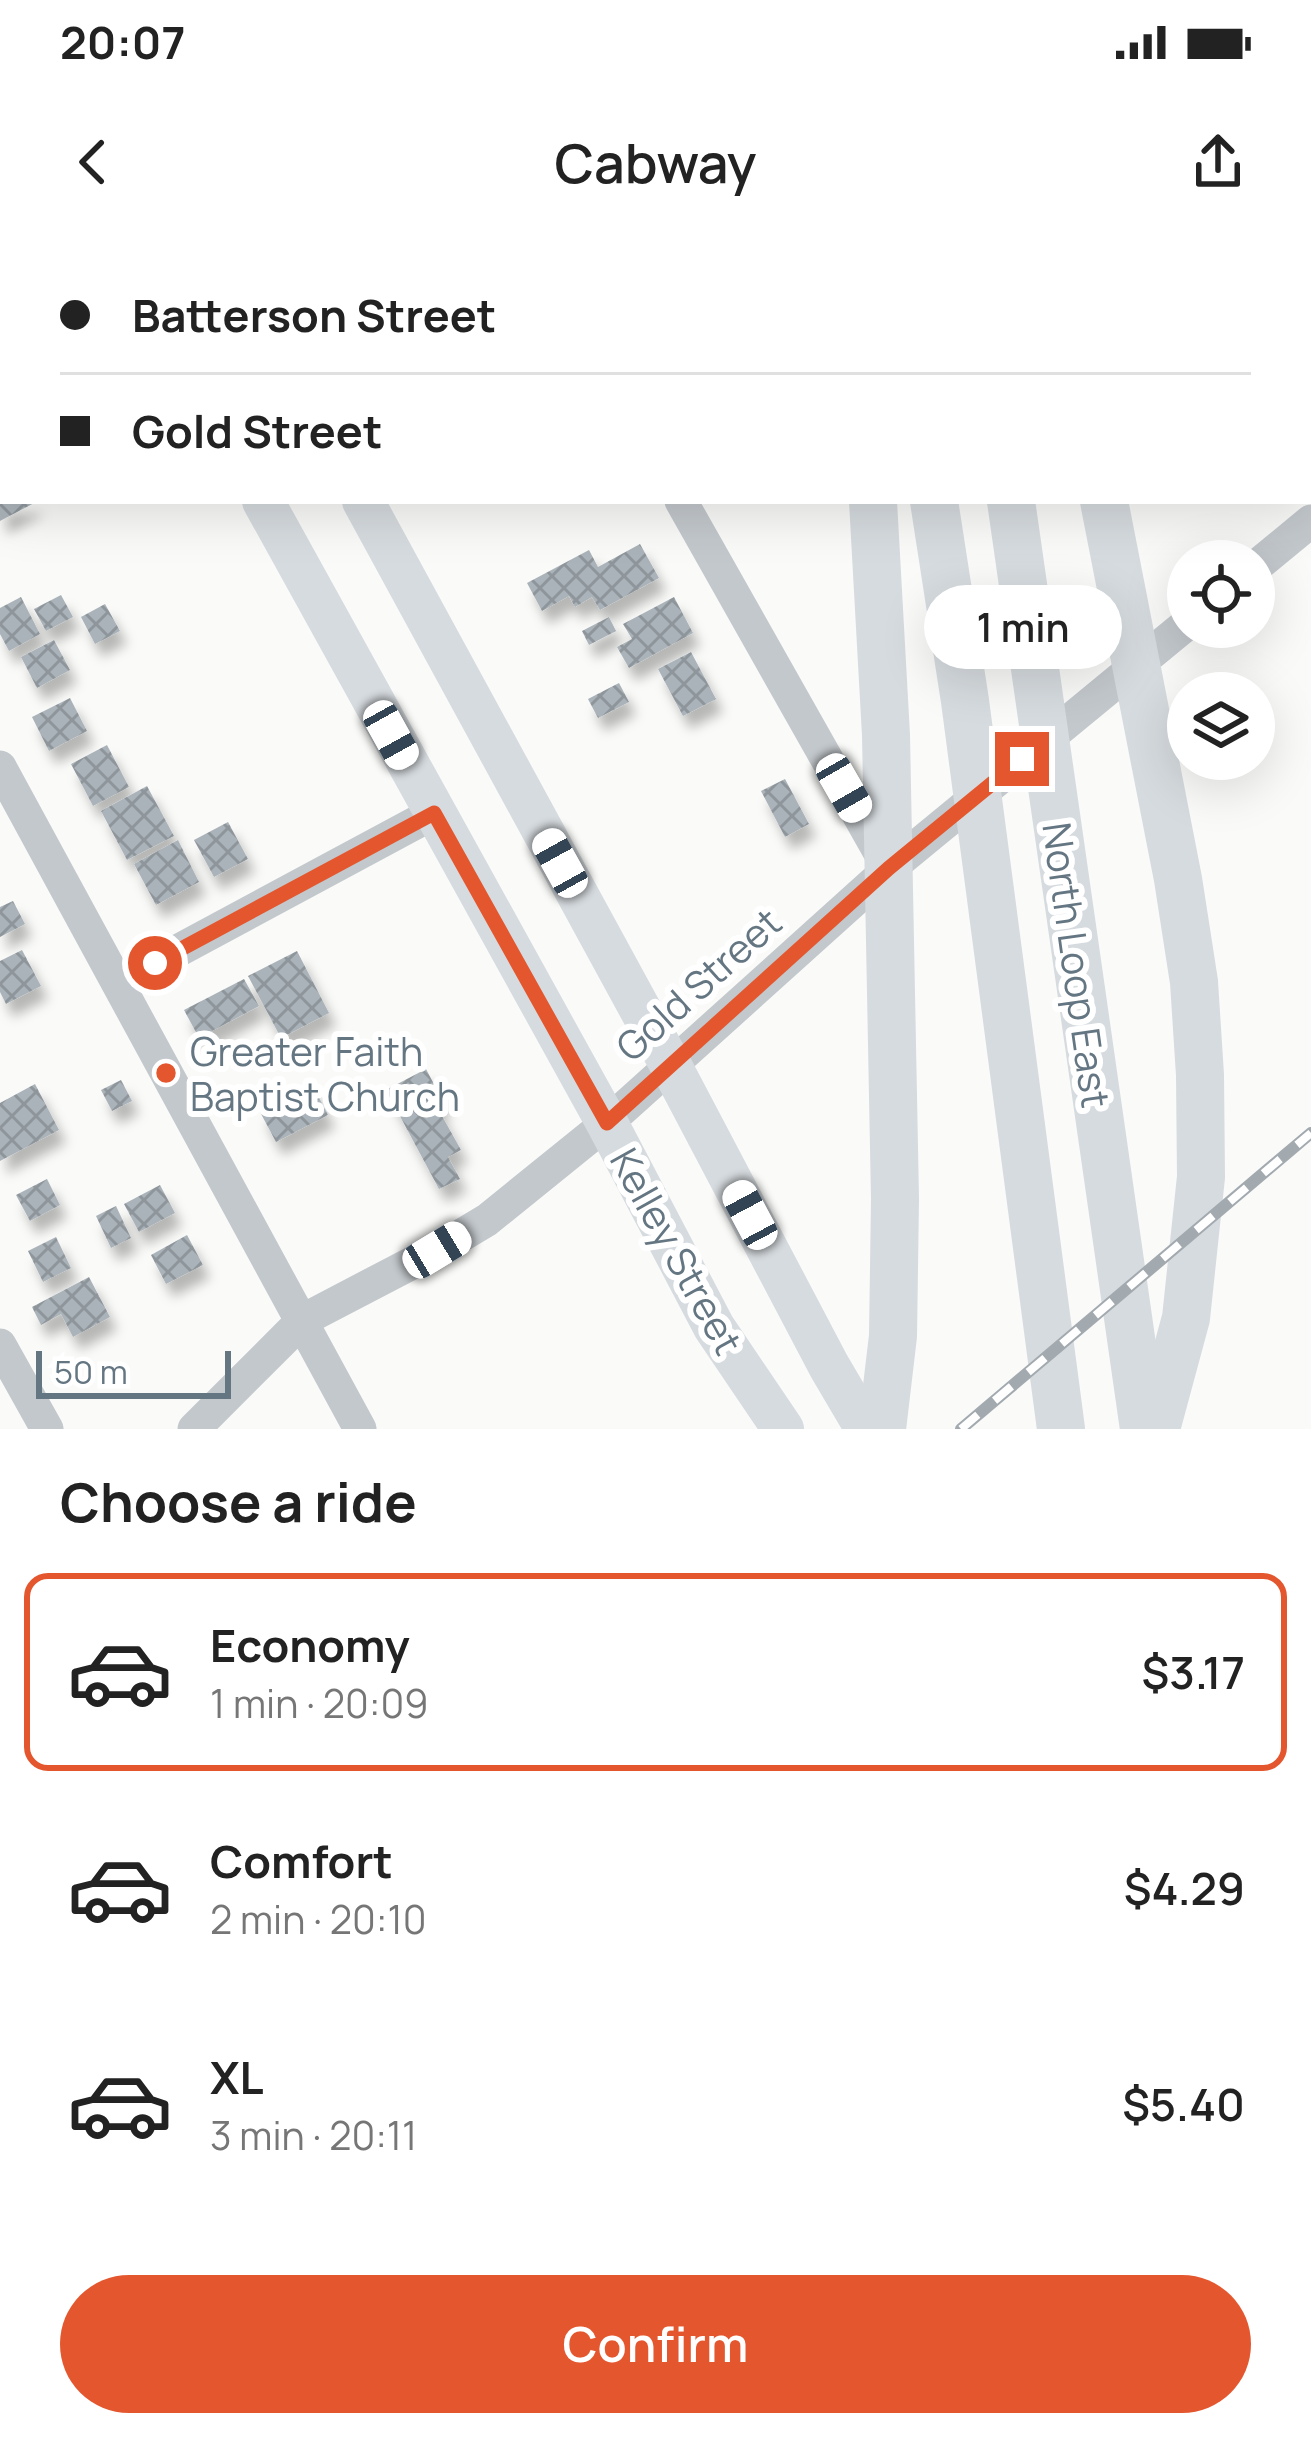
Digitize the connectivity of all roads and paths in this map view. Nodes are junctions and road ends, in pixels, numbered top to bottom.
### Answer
1 (265, 504) edge
2 (365, 504) edge
3 (683, 504) edge
4 (873, 504) edge
5 (934, 504) edge
6 (1011, 504) edge
7 (1105, 504) edge
8 (1311, 521) edge
9 (1275, 551) edge
10 (1167, 640) edge
11 (0, 767) edge
12 (434, 813) junction
13 (889, 868) junction
14 (118, 983) junction
15 (670, 1064) junction
16 (607, 1123) junction
17 (302, 1320) junction
18 (0, 1345) edge
19 (47, 1429) edge
20 (194, 1429) edge
21 (360, 1429) edge
22 (783, 1429) edge
23 (866, 1429) edge
24 (882, 1429) edge
25 (1061, 1429) edge
26 (1144, 1429) edge
27 (1156, 1429) edge

1 - 12 main road, Kelley Street
2 - 15 main road, Kelley Street
3 - 13 street
4 - 24 highway
5 - 25 highway, North Loop East
6 - 26 highway, North Loop East
7 - 27 highway
8 - 9 street
10 - 13 street, Gold Street
11 - 14 street
12 - 14 street
12 - 16 main road, Kelley Street
13 - 15 street, Gold Street
14 - 17 street
15 - 16 street, Gold Street
15 - 23 main road, Kelley Street
16 - 17 street, Gold Street
16 - 22 main road, Kelley Street
17 - 20 street, Gold Street
17 - 21 street
18 - 19 street

